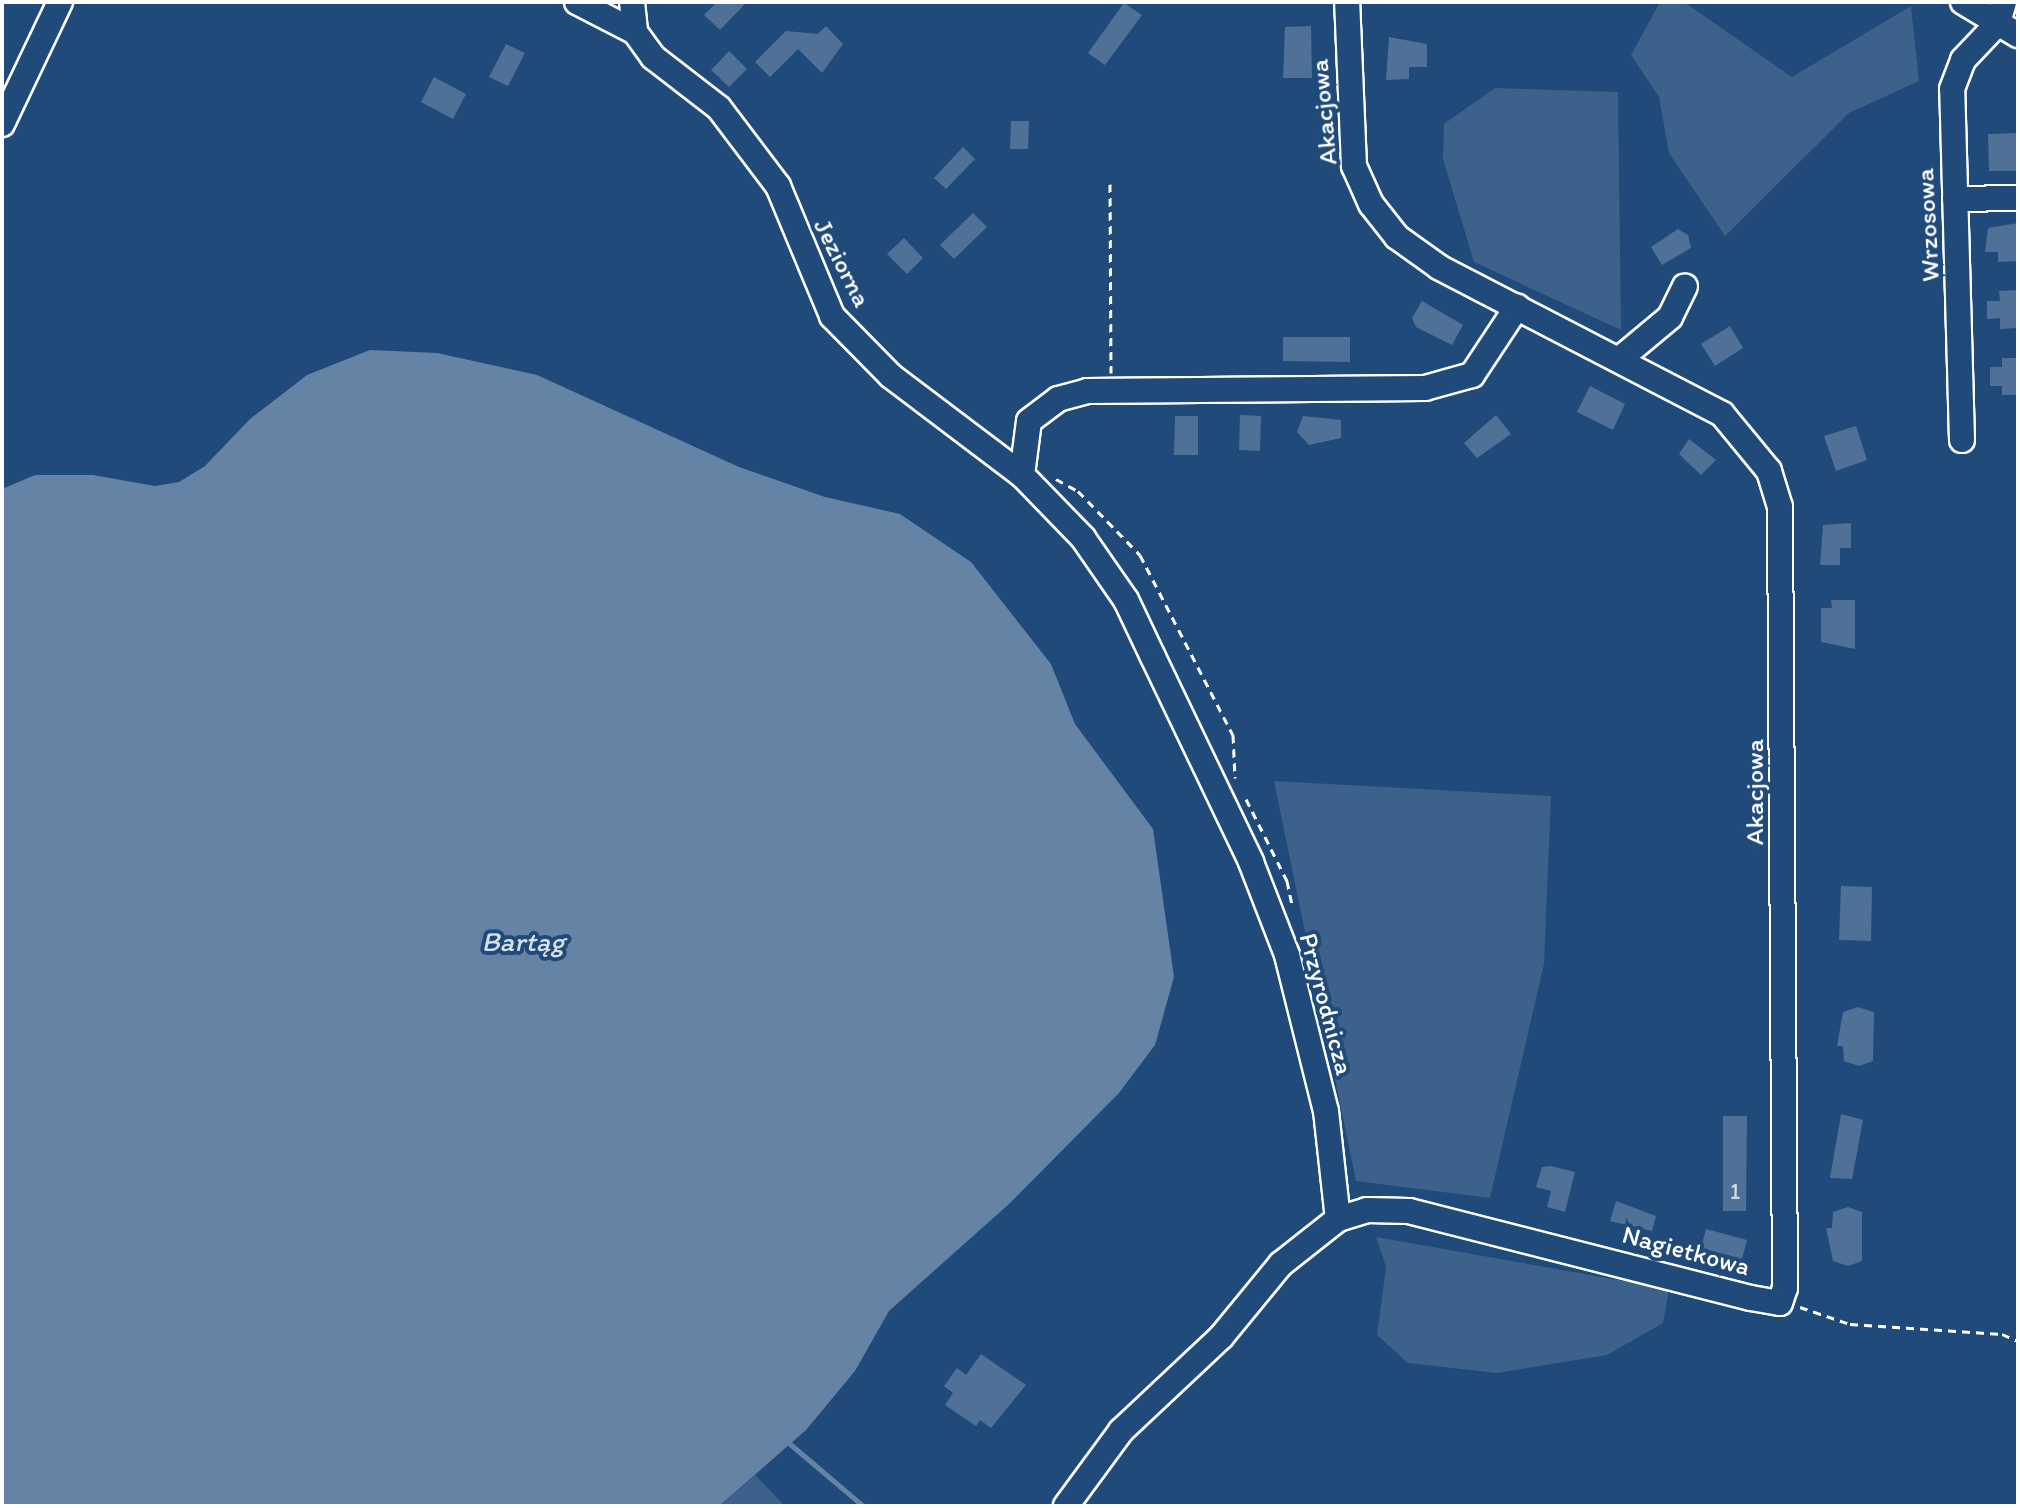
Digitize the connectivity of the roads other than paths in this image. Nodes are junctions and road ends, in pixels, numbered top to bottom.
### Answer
1 (60, 2) edge
2 (577, 2) edge
3 (632, 2) edge
4 (1347, 2) edge
5 (1963, 2) edge
6 (2007, 20) edge
7 (635, 32) junction
8 (2, 124) edge
9 (2018, 198) edge
10 (1955, 199) junction
11 (1685, 286) dead end
12 (1517, 307) junction
13 (1621, 358) junction
14 (1962, 440) dead end
15 (1022, 475) junction
16 (1338, 1219) junction
17 (1780, 1303) joint
18 (1066, 1506) edge

1 - 8 street
2 - 7 street
3 - 7 street
4 - 12 street, Akacjowa
5 - 6 street
6 - 10 street, Wrzosowa
7 - 15 street, Jeziorna
9 - 10 street
10 - 14 street, Wrzosowa
11 - 13 street
12 - 13 street, Akacjowa
12 - 15 street
13 - 17 street, Akacjowa
15 - 16 street, Przyrodnicza
16 - 17 street, Nagietkowa
16 - 18 street

